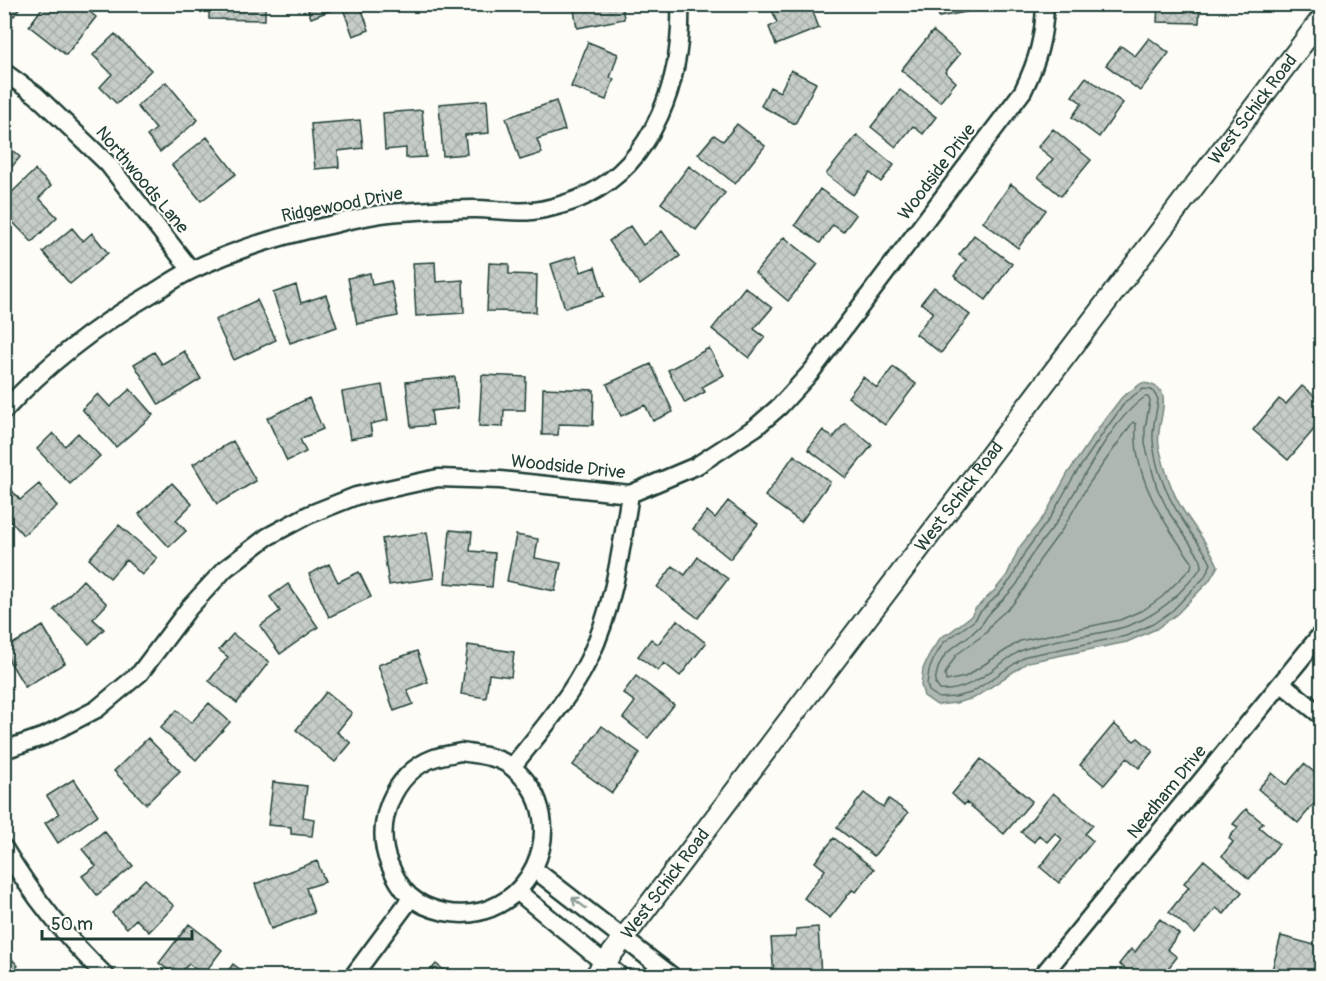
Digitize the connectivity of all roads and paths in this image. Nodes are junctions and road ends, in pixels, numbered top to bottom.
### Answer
1 (680, 4) edge
2 (1045, 5) edge
3 (1322, 18) edge
4 (4, 72) edge
5 (191, 270) junction
6 (4, 411) edge
7 (630, 494) junction
8 (1322, 633) edge
9 (1281, 683) junction
10 (1322, 716) edge
11 (4, 750) edge
12 (512, 767) junction
13 (4, 848) edge
14 (534, 869) junction
15 (517, 891) junction
16 (411, 898) junction
17 (625, 938) junction
18 (607, 972) edge
19 (106, 976) edge
20 (352, 976) edge
21 (672, 976) edge
22 (1042, 976) edge

1 - 5 street, Ridgewood Drive
2 - 7 street, Woodside Drive
3 - 17 street, West Schick Road
4 - 5 street, Northwoods Lane
5 - 6 street, Ridgewood Drive
7 - 11 street, Woodside Drive
7 - 12 street
8 - 9 street, Needham Drive
9 - 10 street
9 - 22 street, Needham Drive
12 - 14 street
12 - 16 street
13 - 19 street
14 - 15 street
17 -> 14 street
15 - 16 street
15 - 18 street
16 - 20 street
17 - 18 street, West Schick Road
17 - 21 street

